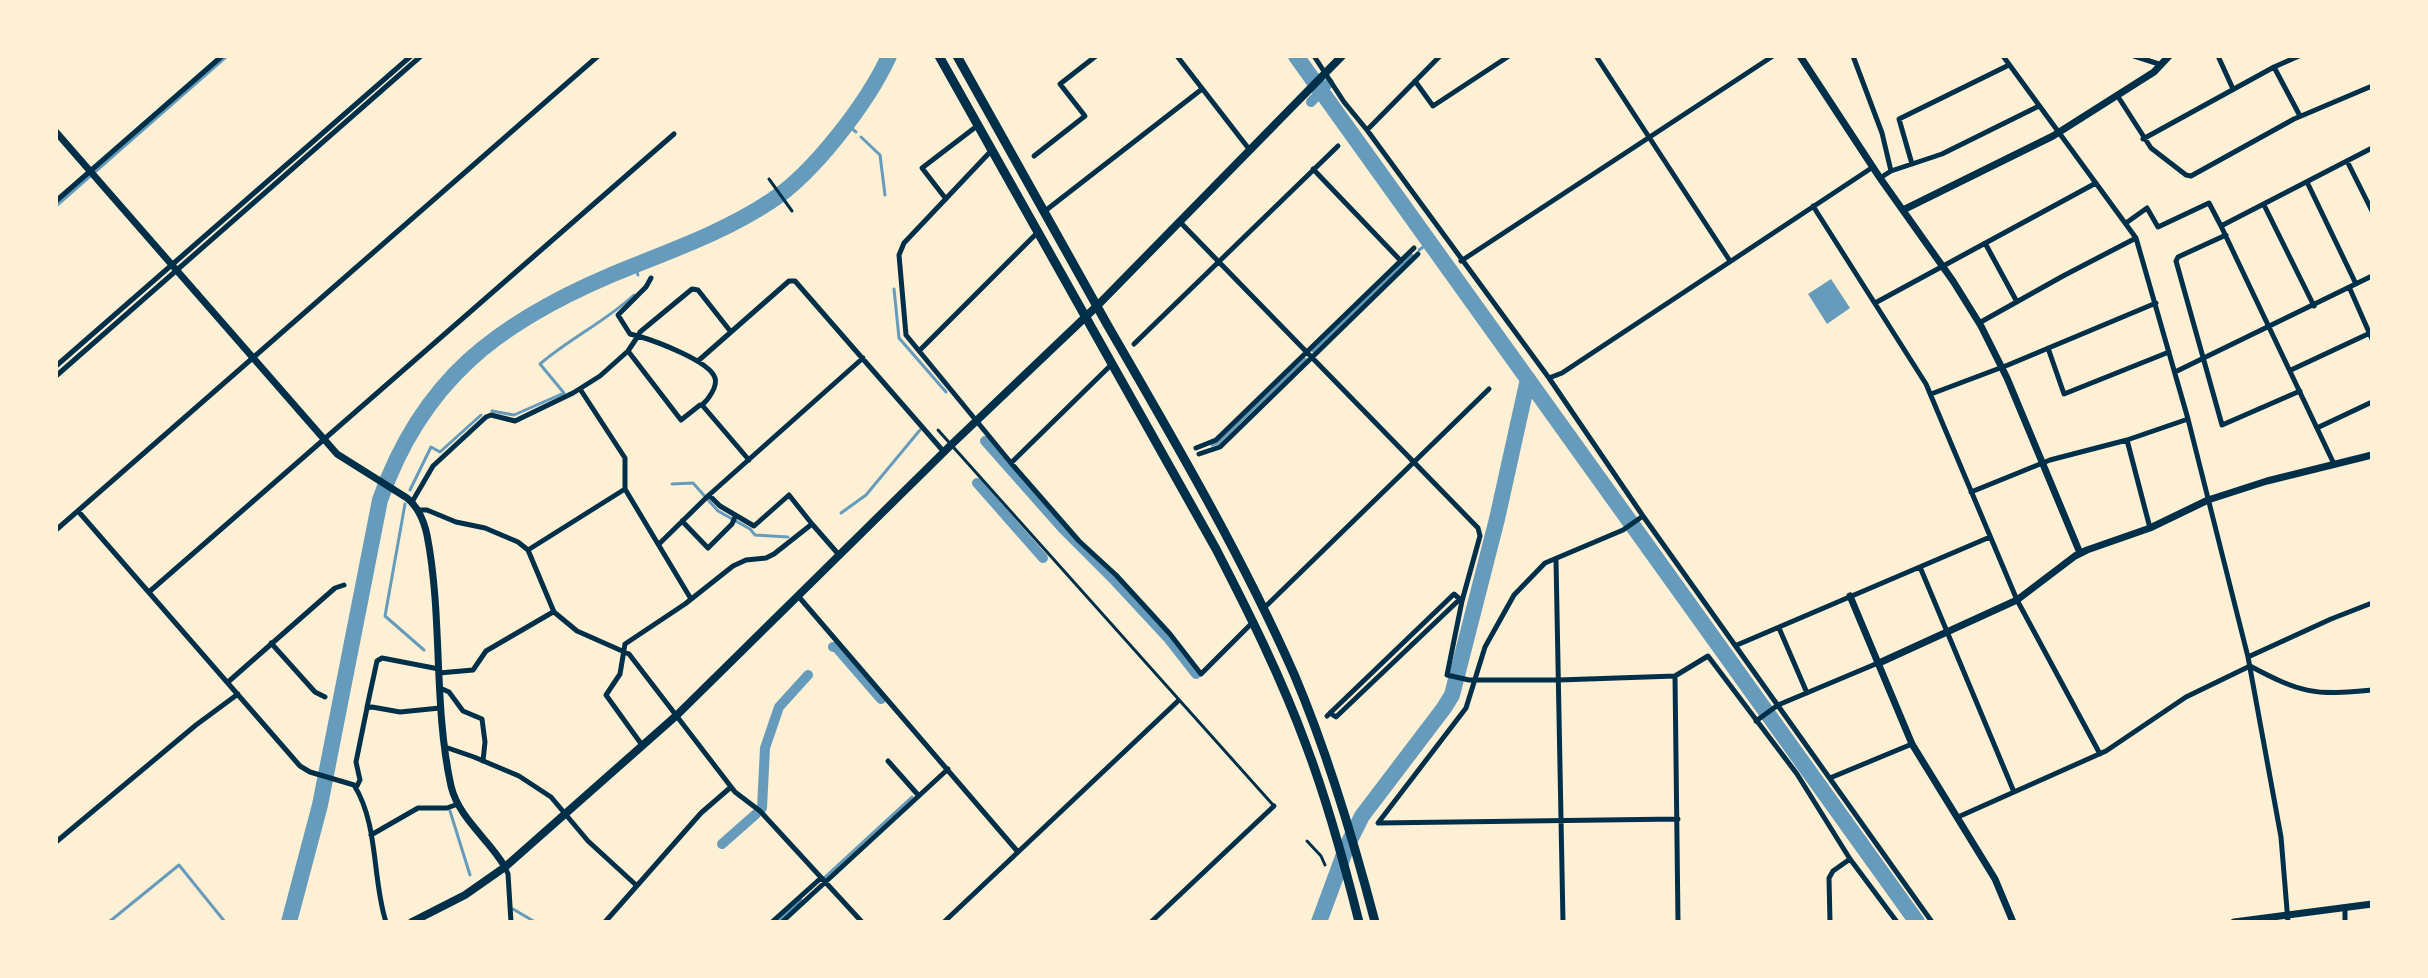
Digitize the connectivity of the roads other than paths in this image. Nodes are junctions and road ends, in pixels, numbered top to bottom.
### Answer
1 (222, 56) edge
2 (411, 56) edge
3 (421, 56) edge
4 (598, 56) edge
5 (939, 56) edge
6 (957, 56) edge
7 (1096, 56) edge
8 (1177, 56) edge
9 (1314, 56) edge
10 (1342, 56) edge
11 (1440, 56) edge
12 (1509, 56) edge
13 (1596, 56) edge
14 (1773, 56) edge
15 (1800, 56) edge
16 (1853, 56) edge
17 (2003, 56) edge
18 (2134, 56) edge
19 (2169, 56) edge
20 (2218, 56) edge
21 (2299, 56) edge
22 (2009, 65) junction
23 (2163, 65) junction
24 (2274, 67) junction
25 (1326, 72) junction
26 (1415, 81) junction
27 (2372, 86) edge
28 (1202, 89) junction
29 (2233, 89) junction
30 (2117, 95) junction
31 (2040, 106) junction
32 (2300, 116) junction
33 (978, 125) junction
34 (1367, 130) junction
35 (56, 132) edge
36 (2059, 132) junction
37 (674, 134) dead end
38 (1649, 137) junction
39 (2143, 139) junction
40 (1338, 146) dead end
41 (2372, 148) edge
42 (1249, 149) junction
43 (992, 150) junction
44 (1034, 156) dead end
45 (2347, 161) junction
46 (1912, 164) junction
47 (1873, 167) junction
48 (1313, 169) junction
49 (90, 171) junction
50 (1891, 171) junction
51 (1880, 178) junction
52 (769, 179) dead end
53 (2307, 182) junction
54 (2096, 183) junction
55 (2372, 187) edge
56 (2363, 192) junction
57 (946, 199) junction
58 (56, 201) edge
59 (2264, 205) junction
60 (1813, 206) junction
61 (1903, 210) junction
62 (792, 211) dead end
63 (2372, 211) edge
64 (1044, 212) junction
65 (1180, 222) junction
66 (2126, 223) junction
67 (2221, 226) junction
68 (1037, 233) junction
69 (2226, 235) junction
70 (2136, 238) junction
71 (1985, 243) junction
72 (1414, 248) dead end
73 (1418, 254) dead end
74 (1401, 261) junction
75 (1461, 261) junction
76 (1730, 261) junction
77 (1218, 262) junction
78 (1943, 266) junction
79 (174, 268) junction
80 (2372, 276) edge
81 (651, 278) dead end
82 (2353, 286) junction
83 (2017, 302) junction
84 (1875, 303) junction
85 (2156, 303) junction
86 (1097, 306) junction
87 (2314, 306) junction
88 (1084, 318) junction
89 (1980, 325) junction
90 (2270, 327) junction
91 (731, 332) junction
92 (638, 336) junction
93 (2371, 336) edge
94 (1134, 344) dead end
95 (2048, 348) junction
96 (628, 351) junction
97 (919, 351) junction
98 (2169, 352) junction
99 (1309, 355) junction
100 (253, 358) junction
101 (863, 358) junction
102 (2203, 360) junction
103 (698, 361) junction
104 (1111, 365) junction
105 (56, 366) edge
106 (2002, 367) junction
107 (2290, 370) junction
108 (2175, 372) junction
109 (56, 376) edge
110 (1549, 378) junction
111 (580, 389) junction
112 (1489, 389) dead end
113 (2300, 391) junction
114 (1931, 394) junction
115 (2372, 402) edge
116 (702, 405) junction
117 (2188, 419) junction
118 (977, 420) junction
119 (2318, 427) junction
120 (938, 430) dead end
121 (323, 439) junction
122 (2127, 440) junction
123 (948, 448) junction
124 (1197, 451) dead end
125 (2372, 455) edge
126 (749, 460) junction
127 (1011, 463) junction
128 (1414, 463) junction
129 (2043, 463) junction
130 (2335, 465) junction
131 (625, 489) junction
132 (1971, 492) junction
133 (709, 495) junction
134 (2208, 500) junction
135 (412, 502) junction
136 (418, 510) junction
137 (78, 511) junction
138 (1641, 516) junction
139 (735, 517) junction
140 (682, 521) junction
141 (812, 524) junction
142 (2150, 528) junction
143 (56, 530) edge
144 (1990, 537) junction
145 (659, 544) junction
146 (528, 550) junction
147 (2080, 553) junction
148 (840, 556) junction
149 (1556, 560) junction
150 (1920, 567) junction
151 (344, 585) dead end
152 (149, 592) junction
153 (1850, 596) junction
154 (799, 597) junction
155 (691, 599) junction
156 (1461, 600) junction
157 (2017, 600) junction
158 (2372, 603) edge
159 (1264, 609) junction
160 (554, 612) junction
161 (1254, 622) junction
162 (1779, 628) junction
163 (1948, 633) junction
164 (271, 643) junction
165 (1737, 645) junction
166 (623, 649) junction
167 (2248, 657) junction
168 (1879, 663) junction
169 (2250, 666) junction
170 (439, 671) junction
171 (1675, 676) junction
172 (1470, 680) junction
173 (1559, 680) junction
174 (228, 682) junction
175 (440, 688) junction
176 (2372, 690) edge
177 (1807, 693) junction
178 (238, 694) junction
179 (325, 697) dead end
180 (1178, 701) junction
181 (1778, 705) junction
182 (367, 708) junction
183 (441, 708) junction
184 (1328, 714) dead end
185 (677, 715) junction
186 (1756, 721) junction
187 (1912, 744) junction
188 (643, 746) junction
189 (445, 747) junction
190 (2100, 754) junction
191 (483, 761) junction
192 (888, 761) dead end
193 (948, 769) junction
194 (1830, 778) junction
195 (731, 787) junction
196 (356, 788) junction
197 (2014, 792) junction
198 (919, 796) junction
199 (458, 804) junction
200 (1274, 806) joint
201 (566, 815) junction
202 (1958, 817) junction
203 (1678, 819) junction
204 (1562, 820) junction
205 (371, 835) junction
206 (1307, 841) dead end
207 (56, 842) edge
208 (1018, 852) junction
209 (1850, 859) junction
210 (1325, 865) dead end
211 (505, 867) junction
212 (823, 880) junction
213 (636, 885) junction
214 (2372, 904) edge
215 (2345, 908) junction
216 (2288, 918) edge
217 (386, 922) edge
218 (412, 922) edge
219 (511, 922) edge
220 (605, 922) edge
221 (772, 922) edge
222 (782, 922) edge
223 (862, 922) edge
224 (944, 922) edge
225 (1151, 922) edge
226 (1359, 922) edge
227 (1375, 922) edge
228 (1563, 922) edge
229 (1678, 922) edge
230 (1830, 922) edge
231 (1897, 922) edge
232 (1932, 922) edge
233 (2013, 922) edge
234 (2234, 922) edge
235 (2345, 922) edge

1 - 49 street
2 - 79 street
3 - 79 street
4 - 100 street
5 - 33 highway
6 - 64 highway
7 - 44 street
8 - 28 street
9 - 25 street
10 - 25 main road
11 - 26 street
12 - 26 street
13 - 38 street
14 - 38 street
15 - 47 street
16 - 50 street
17 - 22 street
18 - 23 street
19 - 23 street
20 - 29 street
21 - 24 street
22 - 31 street
22 - 46 street
23 - 30 street
24 - 29 street
24 - 32 street
25 - 34 street
25 - 42 main road
26 - 34 street
27 - 32 street
28 - 42 street
28 - 64 street
29 - 39 street
30 - 36 street
30 - 39 street
31 - 36 street
31 - 46 street
32 - 39 street
33 - 43 highway
33 - 57 street
34 - 75 street
35 - 49 street
36 - 54 street
36 - 61 street
37 - 121 street
38 - 75 street
38 - 76 street
40 - 48 street
41 - 45 street
42 - 65 main road
43 - 57 street
43 - 68 highway
45 - 53 street
45 - 56 street
46 - 50 street
47 - 51 street
47 - 60 street
48 - 74 street
48 - 77 street
49 - 58 street
49 - 79 street
50 - 51 street
51 - 61 street
52 - 62 lane
53 - 59 street
53 - 82 street
54 - 66 street
54 - 71 street
55 - 56 street
56 - 63 street
57 - 97 street
59 - 67 street
59 - 87 street
60 - 76 street
60 - 84 street
61 - 78 street
64 - 86 highway
65 - 77 street
65 - 86 main road
66 - 67 street
66 - 70 street
67 - 69 street
68 - 88 highway
68 - 97 street
69 - 90 street
69 - 102 street
70 - 83 street
70 - 85 street
71 - 78 street
71 - 83 street
72 - 74 street
73 - 99 street
74 - 99 street
75 - 110 street
76 - 110 street
77 - 94 street
77 - 99 street
78 - 84 street
78 - 89 street
79 - 100 street
79 - 105 street
79 - 109 street
80 - 82 street
81 - 92 street
82 - 87 street
82 - 93 street
83 - 89 street
84 - 114 street
85 - 95 street
85 - 98 street
86 - 88 main road
86 - 159 highway
87 - 90 street
88 - 104 highway
88 - 118 main road
89 - 106 street
90 - 102 street
90 - 107 street
91 - 92 street
91 - 101 street
91 - 103 street
92 - 96 street
92 - 103 street
93 - 107 street
95 - 98 street
95 - 106 street
96 - 111 street
96 - 116 street
97 - 118 street
98 - 108 street
99 - 124 street
99 - 128 street
100 - 121 street
100 - 137 street
101 - 123 street
101 - 126 street
102 - 108 street
102 - 113 street
103 - 116 street
104 - 127 street
104 - 161 highway
106 - 114 street
106 - 129 street
107 - 113 street
108 - 117 street
110 - 138 street
111 - 131 street
111 - 135 street
112 - 128 street
113 - 119 street
114 - 132 street
115 - 119 street
116 - 126 street
117 - 122 street
117 - 134 street
118 - 123 main road
118 - 127 street
119 - 130 street
120 - 123 lane
121 - 135 street
121 - 152 street
122 - 129 street
122 - 142 street
123 - 148 main road
123 - 180 lane
125 - 130 street
126 - 133 street
127 - 161 street
128 - 156 street
128 - 159 street
129 - 132 street
129 - 147 street
130 - 134 street
131 - 145 street
131 - 146 street
132 - 144 street
133 - 139 street
133 - 140 street
134 - 142 street
134 - 167 street
135 - 136 street
136 - 146 street
136 - 170 street
137 - 143 street
137 - 152 street
138 - 149 street
138 - 165 street
139 - 140 street
139 - 141 street
140 - 145 street
141 - 148 street
141 - 155 street
142 - 147 street
144 - 150 street
144 - 157 street
145 - 155 street
146 - 160 street
147 - 157 street
148 - 154 main road
149 - 172 street
149 - 173 street
150 - 153 street
150 - 163 street
151 - 164 street
152 - 174 street
153 - 162 street
153 - 168 street
154 - 185 main road
154 - 193 street
155 - 166 street
156 - 172 street
156 - 184 street
157 - 163 street
157 - 190 street
158 - 167 street
159 - 227 highway
160 - 166 street
160 - 170 street
161 - 226 highway
162 - 165 street
162 - 177 street
163 - 168 street
163 - 197 street
164 - 174 street
164 - 179 street
165 - 181 street
166 - 185 street
166 - 188 street
167 - 169 street
168 - 177 street
168 - 187 street
169 - 176 street
169 - 190 street
169 - 216 street
170 - 175 street
170 - 182 street
171 - 173 street
171 - 186 street
171 - 203 street
172 - 173 street
172 - 204 street
173 - 204 street
174 - 178 street
175 - 183 street
175 - 191 street
177 - 181 street
178 - 196 street
178 - 207 street
180 - 200 lane
180 - 208 street
181 - 186 street
181 - 194 street
182 - 183 street
182 - 196 street
183 - 189 street
185 - 188 main road
185 - 195 street
186 - 209 street
187 - 194 street
187 - 202 street
188 - 201 main road
189 - 191 street
189 - 199 street
190 - 197 street
191 - 201 street
192 - 198 street
193 - 198 street
193 - 208 street
194 - 232 street
195 - 212 street
195 - 213 street
196 - 205 street
197 - 202 street
198 - 212 street
199 - 205 street
199 - 211 street
200 - 225 street
201 - 211 main road
201 - 213 street
202 - 233 street
203 - 204 street
203 - 229 street
204 - 228 street
205 - 217 street
206 - 210 lane
208 - 224 street
209 - 230 street
209 - 231 street
211 - 218 main road
211 - 219 street
212 - 221 street
212 - 222 street
212 - 223 street
213 - 220 street
214 - 215 street
215 - 216 street
215 - 235 street
216 - 234 street

